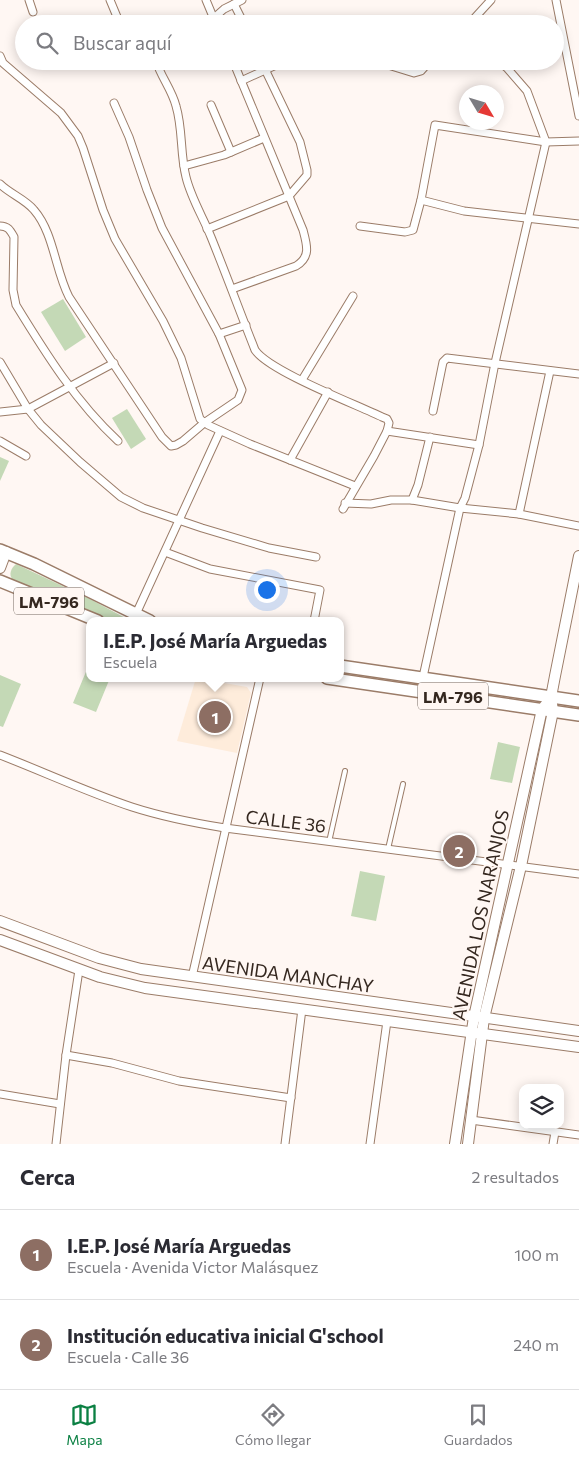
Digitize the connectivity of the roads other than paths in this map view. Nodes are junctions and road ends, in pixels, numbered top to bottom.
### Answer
1 (29, 0) edge
2 (110, 0) edge
3 (206, 0) edge
4 (491, 0) edge
5 (556, 0) edge
6 (238, 2) edge
7 (33, 12) dead end
8 (116, 15) edge
9 (212, 15) edge
10 (220, 15) edge
11 (242, 15) edge
12 (477, 15) edge
13 (559, 15) edge
14 (564, 40) edge
15 (0, 56) edge
16 (159, 70) edge
17 (237, 70) edge
18 (404, 70) edge
19 (422, 70) edge
20 (509, 70) edge
21 (266, 71) joint
22 (241, 81) junction
23 (114, 103) dead end
24 (211, 105) dead end
25 (579, 116) edge
26 (264, 138) junction
27 (579, 141) edge
28 (546, 142) junction
29 (231, 152) junction
30 (184, 166) junction
31 (0, 184) edge
32 (289, 196) junction
33 (421, 200) junction
34 (529, 218) junction
35 (579, 224) edge
36 (0, 226) edge
37 (360, 226) dead end
38 (207, 229) junction
39 (232, 289) junction
40 (353, 296) dead end
41 (246, 325) junction
42 (219, 334) junction
43 (0, 362) edge
44 (114, 363) junction
45 (495, 363) junction
46 (550, 371) junction
47 (579, 374) edge
48 (302, 380) junction
49 (70, 388) junction
50 (328, 392) junction
51 (28, 409) junction
52 (433, 411) dead end
53 (0, 412) edge
54 (204, 423) junction
55 (220, 431) junction
56 (387, 431) junction
57 (430, 437) junction
58 (0, 441) edge
59 (118, 441) dead end
60 (479, 445) junction
61 (26, 456) dead end
62 (290, 460) junction
63 (355, 486) junction
64 (412, 500) junction
65 (460, 508) junction
66 (519, 514) junction
67 (178, 520) junction
68 (579, 526) edge
69 (3, 551) edge
70 (165, 552) junction
71 (579, 556) edge
72 (316, 557) dead end
73 (0, 568) edge
74 (0, 581) edge
75 (136, 614) junction
76 (88, 617) edge
77 (142, 617) edge
78 (315, 617) edge
79 (344, 667) edge
80 (422, 677) junction
81 (344, 680) edge
82 (259, 682) edge
83 (551, 697) junction
84 (579, 701) edge
85 (547, 710) junction
86 (579, 715) edge
87 (0, 755) edge
88 (345, 771) dead end
89 (403, 784) dead end
90 (226, 828) junction
91 (330, 842) junction
92 (388, 849) junction
93 (508, 865) junction
94 (521, 866) junction
95 (579, 874) edge
96 (0, 921) edge
97 (0, 940) edge
98 (80, 970) junction
99 (192, 977) junction
100 (302, 1009) junction
101 (474, 1016) junction
102 (484, 1018) junction
103 (387, 1022) junction
104 (579, 1031) edge
105 (471, 1034) junction
106 (482, 1035) junction
107 (579, 1047) edge
108 (66, 1055) junction
109 (0, 1094) edge
110 (290, 1098) junction
111 (60, 1104) junction
112 (471, 1120) junction
113 (555, 1132) junction
114 (579, 1135) edge
115 (56, 1144) edge
116 (285, 1144) edge
117 (370, 1144) edge
118 (455, 1144) edge
119 (468, 1144) edge
120 (554, 1144) edge

1 - 7 street
2 - 8 street
3 - 9 street
4 - 12 street
5 - 13 street
6 - 10 street
6 - 11 street
14 - 25 street
15 - 54 street
16 - 30 street
17 - 22 street
18 - 19 street
20 - 28 street
21 - 22 street
21 - 32 street
22 - 26 street
23 - 42 street
24 - 29 street
26 - 29 street
26 - 32 street
27 - 28 street
28 - 33 street
28 - 34 street
29 - 30 street
30 - 38 street
31 - 44 street
32 - 38 street
32 - 39 street
33 - 34 street
33 - 37 street
34 - 35 street
34 - 45 street
36 - 49 street
38 - 39 street
39 - 41 street
40 - 48 street
41 - 42 street
41 - 48 street
42 - 54 street
43 - 51 street
44 - 49 street
44 - 54 street
45 - 46 street
45 - 52 street
45 - 60 street
46 - 47 street
46 - 66 street
48 - 50 street
49 - 51 street
49 - 59 street
50 - 56 street
50 - 62 street
51 - 53 street
51 - 67 street
54 - 55 street
55 - 62 street
55 - 67 street
56 - 57 street
56 - 63 street
57 - 60 street
57 - 64 street
58 - 61 street
60 - 65 street
62 - 63 street
63 - 64 street
64 - 65 street
65 - 66 street
65 - 80 street
66 - 68 street
67 - 70 street
67 - 72 street
69 - 73 street
69 - 75 main road, LM-796
70 - 75 street
70 - 78 street
71 - 83 street, AVENIDA LOS NARANJOS
74 - 76 main road, LM-796
75 - 77 main road, LM-796
79 - 80 main road, LM-796
80 - 83 main road, LM-796
81 - 85 main road, LM-796
82 - 90 street
83 - 84 main road, LM-796
83 - 85 street, AVENIDA LOS NARANJOS
85 - 86 main road, LM-796
85 - 93 street, AVENIDA LOS NARANJOS
85 - 94 street, AVENIDA LOS NARANJOS
87 - 90 street, CALLE 36
88 - 91 lane
89 - 92 lane
90 - 91 street, CALLE 36
90 - 99 street
91 - 92 street, CALLE 36
92 - 93 street, CALLE 36
93 - 94 street, CALLE 36
93 - 101 street, AVENIDA LOS NARANJOS
94 - 95 street, CALLE 36
94 - 102 street, AVENIDA LOS NARANJOS
96 - 99 street, AVENIDA MANCHAY
97 - 98 street, AVENIDA MANCHAY
98 - 100 street, AVENIDA MANCHAY
98 - 108 street
99 - 101 street, AVENIDA MANCHAY
100 - 103 street, AVENIDA MANCHAY
100 - 110 street
101 - 102 street, AVENIDA MANCHAY
101 - 105 street, AVENIDA LOS NARANJOS
102 - 104 street, AVENIDA MANCHAY
102 - 106 street, AVENIDA LOS NARANJOS
103 - 105 street, AVENIDA MANCHAY
103 - 117 street
105 - 106 street, AVENIDA MANCHAY
105 - 118 street, AVENIDA LOS NARANJOS
106 - 107 street, AVENIDA MANCHAY
106 - 112 street, AVENIDA LOS NARANJOS
108 - 110 street
108 - 111 street
109 - 111 street
110 - 116 street
111 - 115 street
112 - 113 street
112 - 119 street, AVENIDA LOS NARANJOS
113 - 114 street
113 - 120 street

